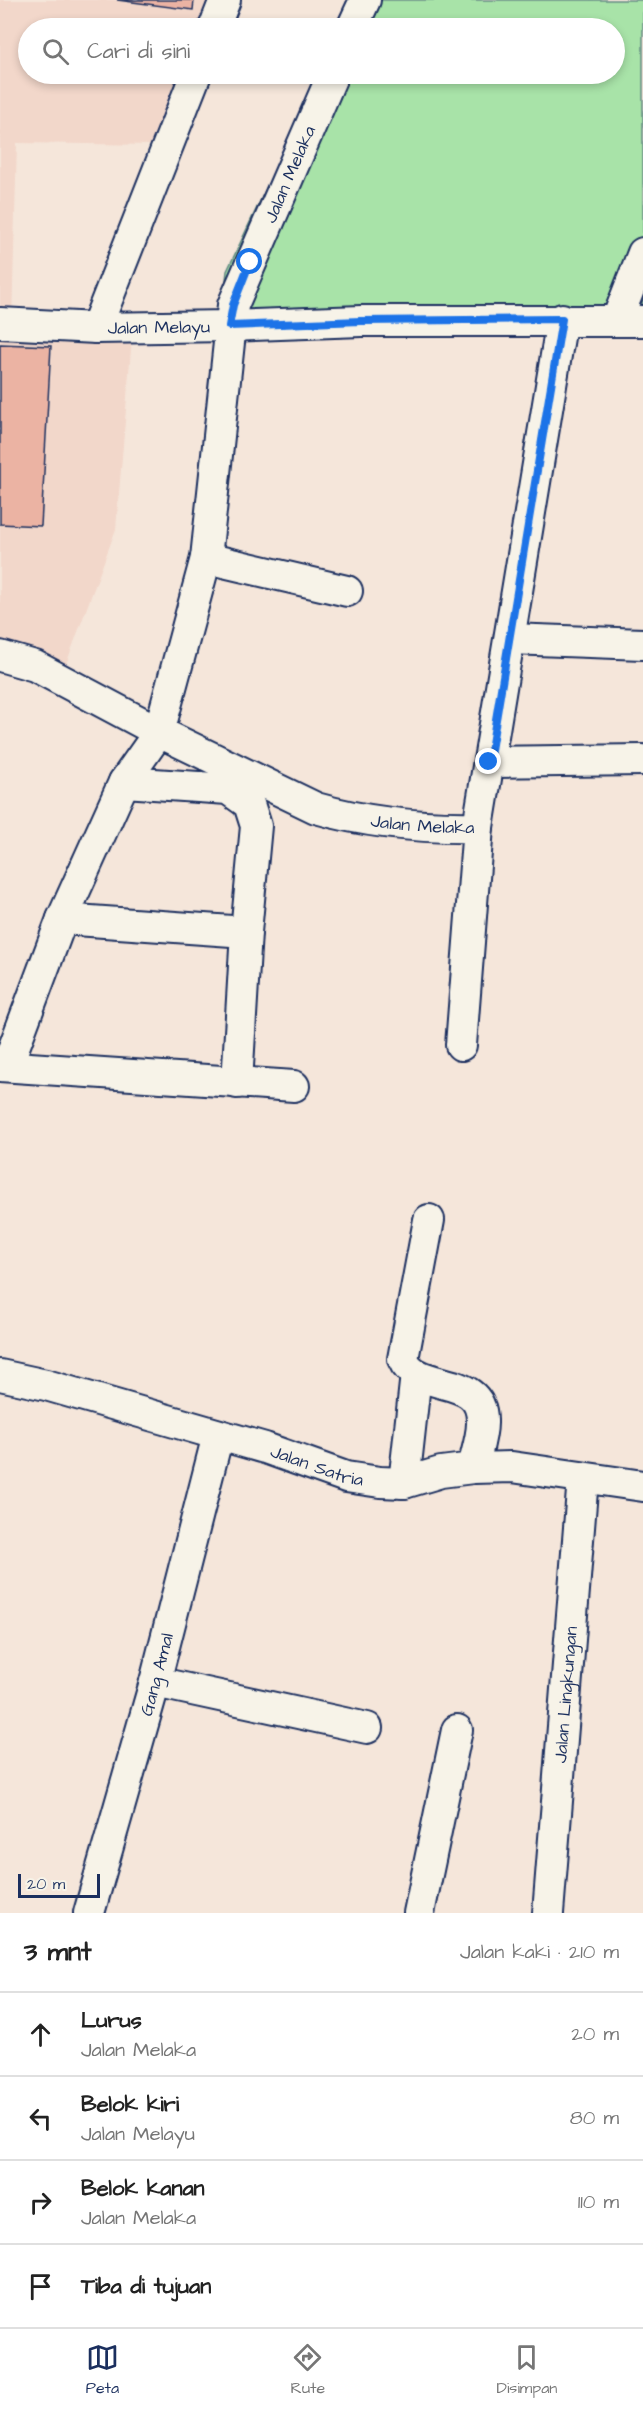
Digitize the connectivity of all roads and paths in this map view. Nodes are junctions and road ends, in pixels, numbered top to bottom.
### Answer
1 (225, 0) edge
2 (365, 0) edge
3 (218, 18) edge
4 (357, 18) edge
5 (192, 84) edge
6 (329, 84) edge
7 (643, 253) edge
8 (562, 319) junction
9 (630, 321) edge
10 (0, 323) edge
11 (229, 326) junction
12 (96, 328) junction
13 (206, 558) junction
14 (347, 591) dead end
15 (510, 639) junction
16 (643, 644) edge
17 (0, 656) edge
18 (159, 732) junction
19 (643, 760) edge
20 (489, 762) junction
21 (124, 782) junction
22 (478, 827) junction
23 (62, 919) junction
24 (246, 932) junction
25 (461, 1045) dead end
26 (4, 1066) edge
27 (237, 1083) junction
28 (294, 1086) dead end
29 (429, 1220) dead end
30 (416, 1374) junction
31 (0, 1375) edge
32 (218, 1435) junction
33 (472, 1468) junction
34 (583, 1478) junction
35 (404, 1483) junction
36 (643, 1486) edge
37 (155, 1682) junction
38 (367, 1728) dead end
39 (458, 1730) dead end
40 (89, 1913) edge
41 (419, 1913) edge
42 (548, 1913) edge

1 - 3 street
2 - 4 street
5 - 12 street
6 - 11 street, Jalan Melaka
7 - 9 street
8 - 9 street, Jalan Melayu
8 - 11 street, Jalan Melayu
8 - 15 street, Jalan Melaka
10 - 12 street, Jalan Melayu
11 - 12 street, Jalan Melayu
11 - 13 street, Jalan Melaka
13 - 14 street
13 - 18 street, Jalan Melaka
15 - 16 street
15 - 20 street, Jalan Melaka
17 - 18 street, Jalan Melaka
18 - 21 street
18 - 22 street, Jalan Melaka
19 - 20 street
20 - 22 street, Jalan Melaka
21 - 23 street
21 - 24 street
22 - 25 street
23 - 24 street
23 - 26 street
24 - 27 street
26 - 27 street
27 - 28 street
29 - 30 street
30 - 33 street
30 - 35 street
31 - 32 street, Jalan Satria
32 - 35 street, Jalan Satria
32 - 37 street, Gang Amal
33 - 34 street, Jalan Satria
33 - 35 street, Jalan Satria
34 - 36 street, Jalan Satria
34 - 42 street, Jalan Lingkungan
37 - 38 street
37 - 40 street, Gang Amal
39 - 41 street

